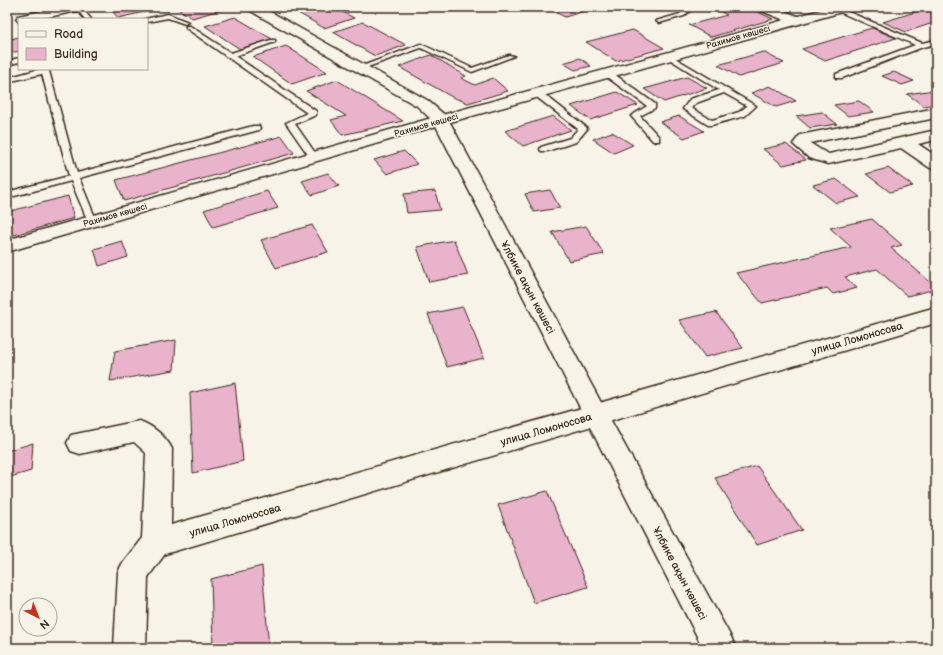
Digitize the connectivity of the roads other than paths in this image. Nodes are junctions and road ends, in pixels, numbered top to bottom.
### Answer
1 (78, 7) edge
2 (253, 7) edge
3 (683, 7) edge
4 (763, 7) edge
5 (841, 8) edge
6 (27, 18) edge
7 (87, 18) edge
8 (148, 20) edge
9 (796, 20) junction
10 (659, 21) dead end
11 (273, 42) dead end
12 (936, 42) edge
13 (921, 45) junction
14 (229, 56) junction
15 (511, 56) dead end
16 (668, 56) junction
17 (18, 60) edge
18 (7, 63) edge
19 (360, 68) junction
20 (44, 70) edge
21 (607, 73) junction
22 (839, 76) dead end
23 (7, 80) edge
24 (725, 90) junction
25 (537, 93) junction
26 (936, 112) edge
27 (440, 120) junction
28 (256, 128) dead end
29 (936, 135) edge
30 (656, 139) dead end
31 (904, 142) junction
32 (544, 149) dead end
33 (314, 157) junction
34 (936, 164) edge
35 (74, 178) junction
36 (7, 195) edge
37 (92, 222) junction
38 (7, 246) edge
39 (936, 315) edge
40 (595, 414) junction
41 (80, 443) dead end
42 (156, 544) junction
43 (130, 648) edge
44 (720, 648) edge

1 - 6 street
1 - 7 lane
2 - 19 street, Ұлбике ақын көшесі
3 - 10 lane
4 - 9 street
5 - 9 street, Рахимов көшесі
5 - 13 lane
8 - 14 lane
9 - 16 street, Рахимов көшесі
11 - 14 lane
12 - 13 lane
13 - 22 lane
14 - 33 lane
15 - 19 lane
16 - 21 street, Рахимов көшесі
16 - 24 lane
17 - 18 lane
19 - 27 street, Ұлбике ақын көшесі
20 - 23 lane
20 - 35 lane
21 - 25 street, Рахимов көшесі
21 - 30 lane
24 - 24 lane
25 - 27 street, Рахимов көшесі
25 - 32 lane
26 - 31 street
27 - 33 street, Рахимов көшесі
27 - 40 street, Ұлбике ақын көшесі
28 - 35 lane
29 - 31 street
31 - 34 street
33 - 37 street, Рахимов көшесі
35 - 36 lane
35 - 37 lane
37 - 38 street, Рахимов көшесі
39 - 40 street, улица Ломоносова
40 - 42 street, улица Ломоносова
40 - 44 street, Ұлбике ақын көшесі
41 - 42 street
42 - 43 street

